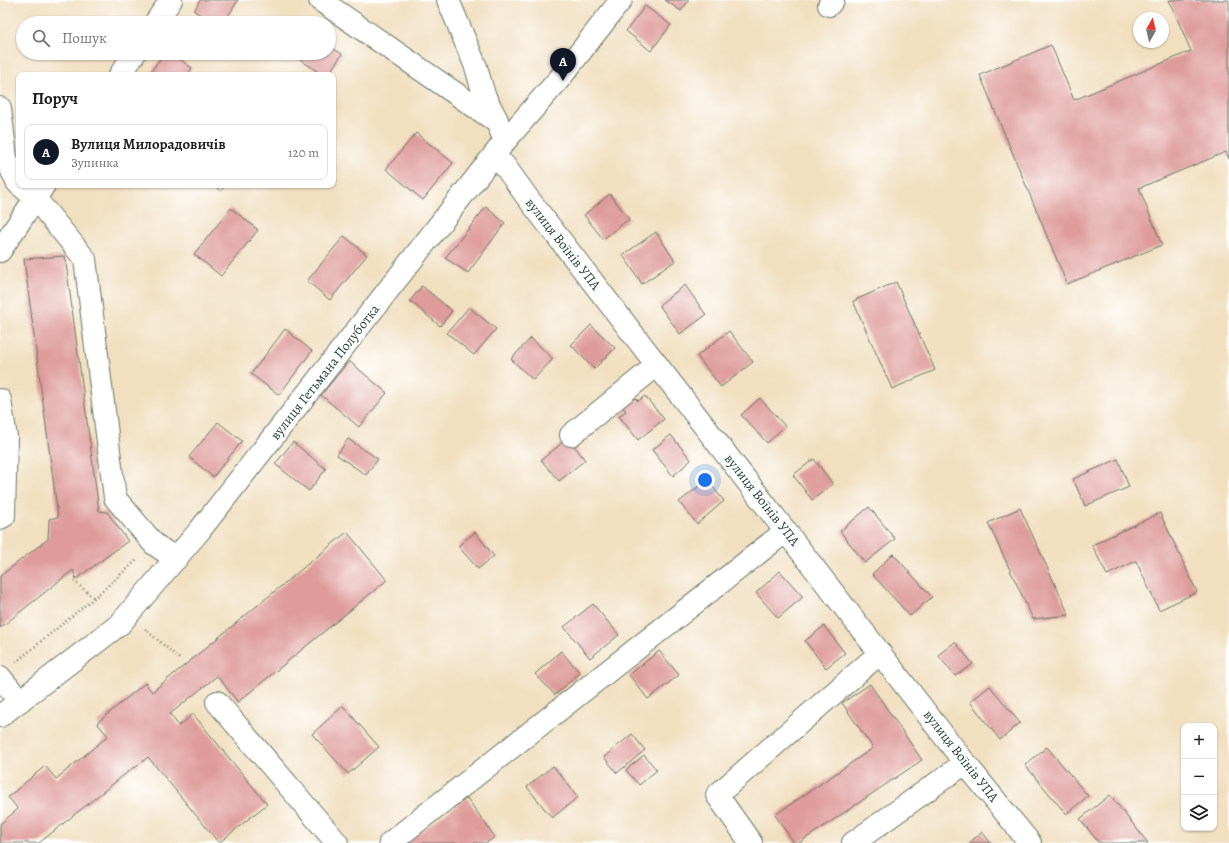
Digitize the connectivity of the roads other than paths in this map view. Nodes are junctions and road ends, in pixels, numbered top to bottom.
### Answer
1 (171, 0) edge
2 (320, 0) edge
3 (448, 0) edge
4 (611, 3) edge
5 (160, 16) edge
6 (130, 60) edge
7 (122, 72) edge
8 (0, 108) edge
9 (497, 122) junction
10 (499, 150) junction
11 (16, 180) edge
12 (30, 188) edge
13 (0, 251) edge
14 (657, 365) junction
15 (0, 400) edge
16 (571, 436) dead end
17 (2, 507) edge
18 (786, 531) junction
19 (176, 559) junction
20 (880, 653) junction
21 (6, 671) edge
22 (20, 701) junction
23 (217, 702) dead end
24 (0, 716) edge
25 (966, 763) junction
26 (337, 843) edge
27 (390, 843) edge
28 (751, 843) edge
29 (853, 843) edge
30 (1030, 843) edge

1 - 5 street
2 - 9 street
3 - 9 street, вулиця Воїнів УПА
4 - 10 street, вулиця Гетьмана Полуботка
6 - 7 street
8 - 11 street
9 - 10 street, вулиця Воїнів УПА
10 - 14 street, вулиця Воїнів УПА
10 - 19 street, вулиця Гетьмана Полуботка
12 - 13 street
12 - 19 street
14 - 16 street
14 - 18 street, вулиця Воїнів УПА
15 - 17 street
18 - 20 street, вулиця Воїнів УПА
18 - 27 street
19 - 22 street, вулиця Гетьмана Полуботка
20 - 25 street, вулиця Воїнів УПА
20 - 28 street
21 - 22 street
22 - 24 street, вулиця Гетьмана Полуботка
23 - 26 street
25 - 29 street
25 - 30 street, вулиця Воїнів УПА

